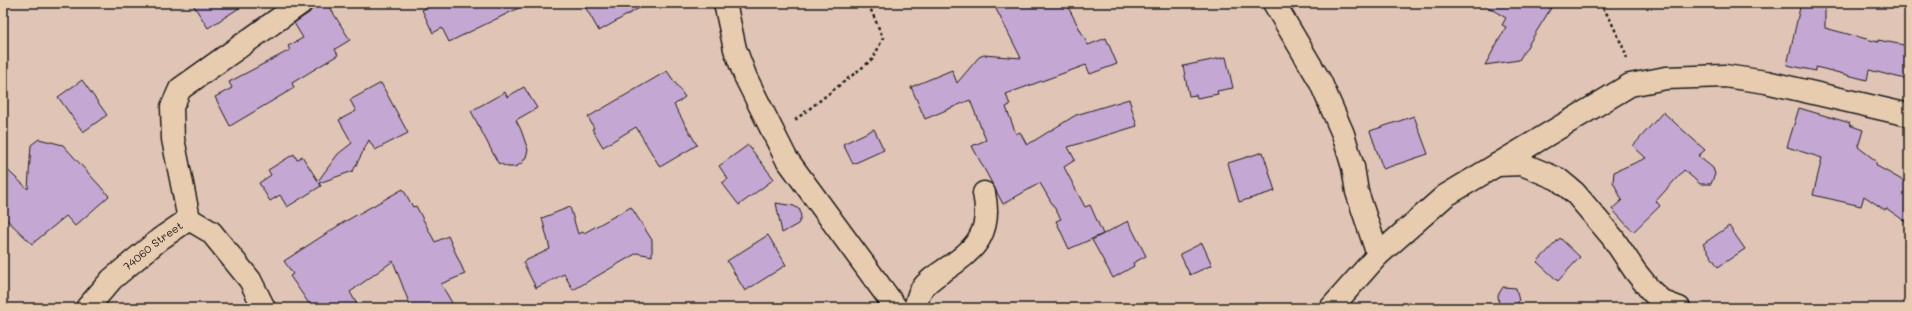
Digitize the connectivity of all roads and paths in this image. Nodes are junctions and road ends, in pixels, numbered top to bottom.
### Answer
1 (301, 3) edge
2 (725, 3) edge
3 (868, 3) edge
4 (1274, 3) edge
5 (1599, 3) edge
6 (1630, 85) junction
7 (1909, 115) edge
8 (775, 134) junction
9 (1497, 165) junction
10 (984, 193) dead end
11 (189, 219) junction
12 (1378, 255) junction
13 (87, 308) edge
14 (264, 308) edge
15 (896, 308) edge
16 (915, 308) edge
17 (1331, 308) edge
18 (1679, 308) edge

1 - 11 street
2 - 8 street
3 - 8 path
4 - 12 street
5 - 6 path
6 - 7 street
6 - 9 street
8 - 15 street
9 - 12 street
9 - 18 street
10 - 16 street
11 - 13 street, 74060 Street
11 - 14 street, 74060 Street
12 - 17 street

